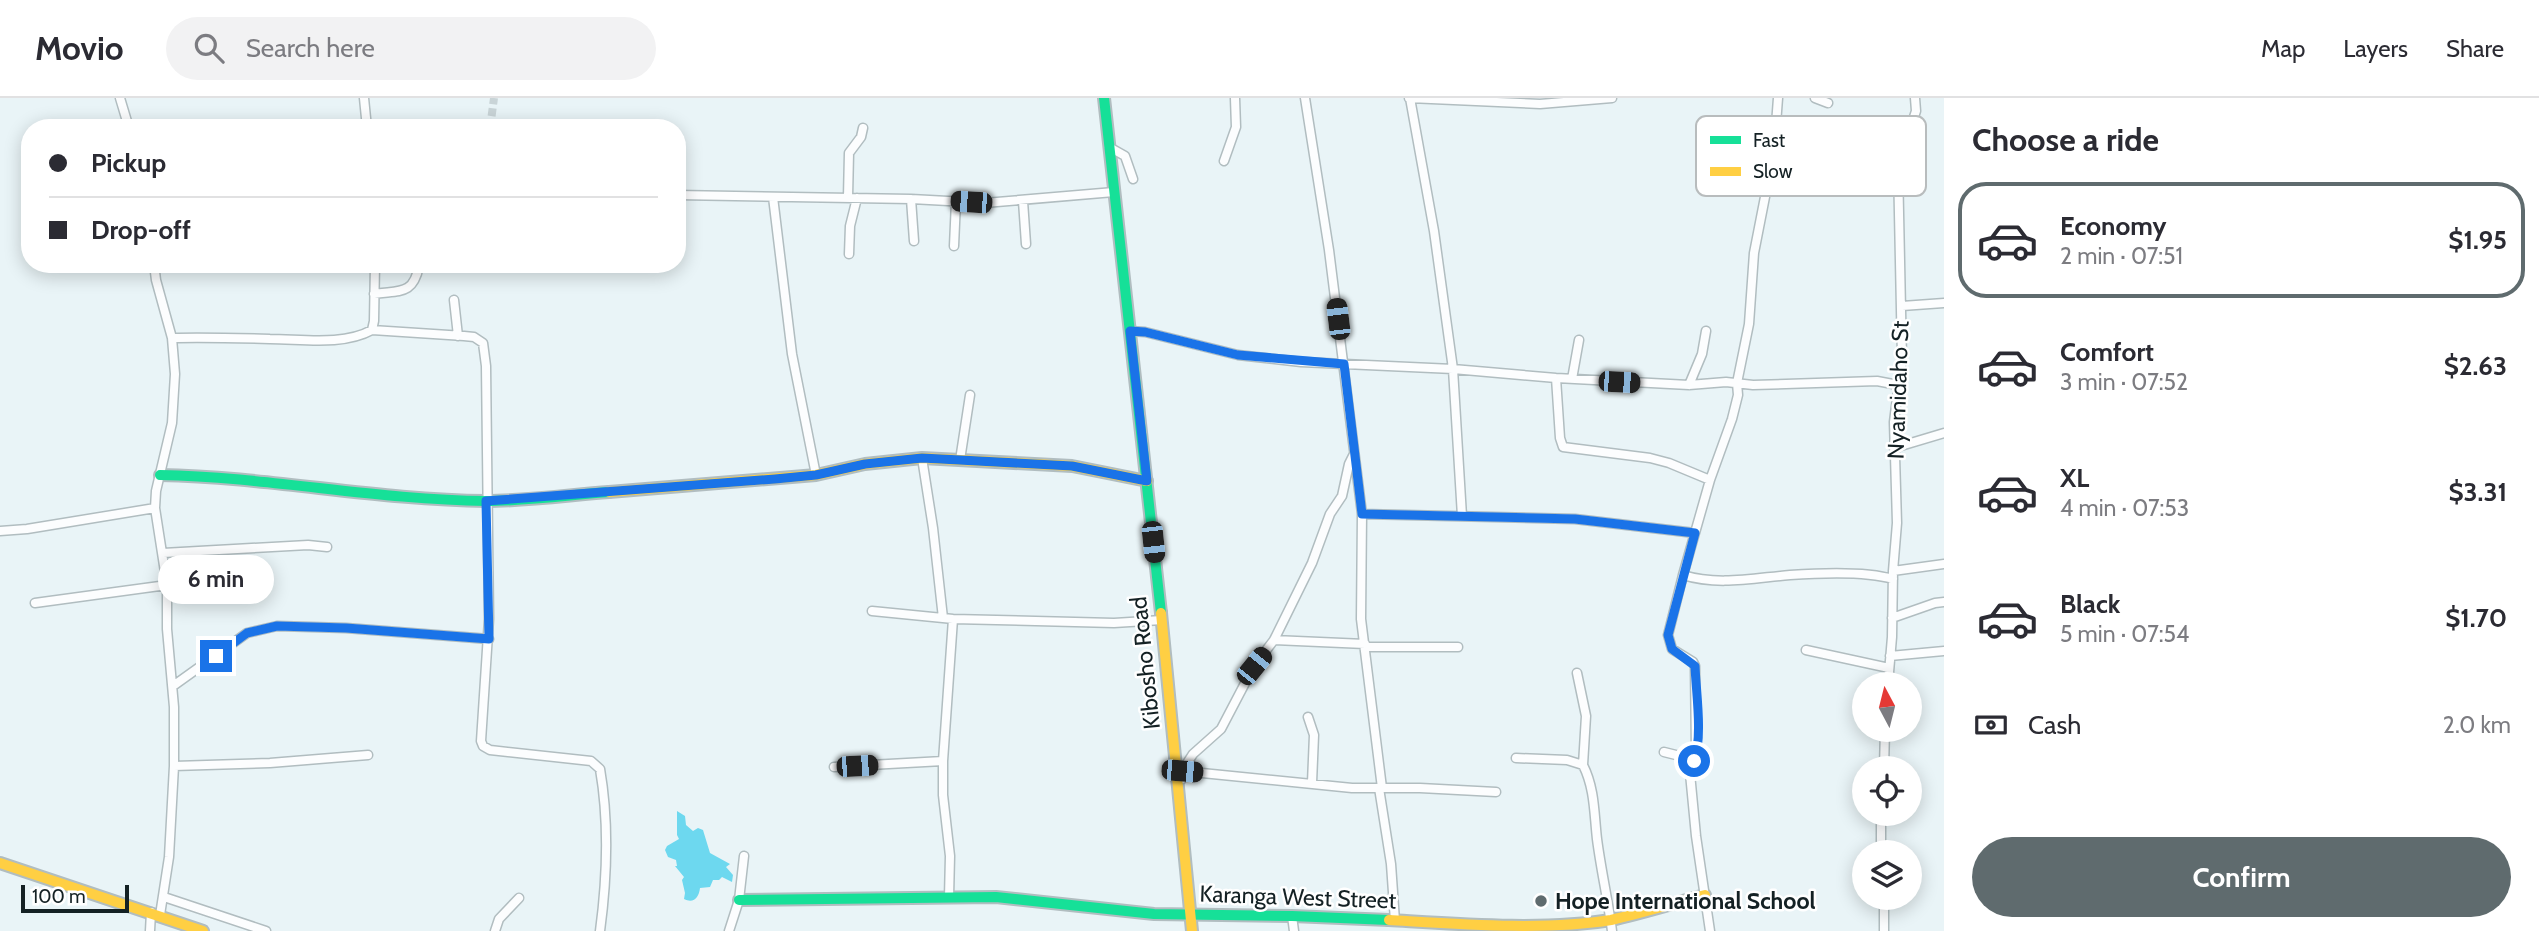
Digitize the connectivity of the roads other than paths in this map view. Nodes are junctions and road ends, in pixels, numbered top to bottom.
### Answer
1 (120, 98) edge
2 (364, 98) edge
3 (1104, 98) edge
4 (1235, 98) edge
5 (1305, 98) edge
6 (1410, 98) edge
7 (1612, 98) edge
8 (1778, 98) edge
9 (1815, 98) edge
10 (1915, 98) edge
11 (1563, 100) edge
12 (1828, 103) dead end
13 (1777, 116) edge
14 (1914, 116) edge
15 (126, 119) edge
16 (366, 119) edge
17 (863, 128) dead end
18 (1109, 147) junction
19 (1224, 161) dead end
20 (1133, 179) dead end
21 (1115, 192) junction
22 (686, 195) edge
23 (1766, 196) edge
24 (1899, 196) edge
25 (773, 197) junction
26 (853, 197) junction
27 (911, 199) junction
28 (956, 201) junction
29 (1023, 201) junction
30 (914, 241) dead end
31 (1026, 244) dead end
32 (954, 246) dead end
33 (849, 254) dead end
34 (155, 273) edge
35 (375, 273) edge
36 (417, 273) edge
37 (374, 294) junction
38 (454, 300) dead end
39 (1944, 303) edge
40 (1902, 306) junction
41 (372, 330) junction
42 (1130, 331) junction
43 (1706, 331) dead end
44 (458, 336) junction
45 (172, 338) junction
46 (1579, 340) dead end
47 (1344, 364) junction
48 (1453, 369) junction
49 (1556, 378) junction
50 (1572, 379) junction
51 (1737, 383) junction
52 (1898, 385) junction
53 (1689, 386) junction
54 (970, 396) dead end
55 (1944, 433) edge
56 (1894, 448) junction
57 (1354, 454) junction
58 (922, 458) junction
59 (960, 460) junction
60 (160, 475) junction
61 (816, 475) junction
62 (1710, 480) junction
63 (1147, 481) junction
64 (486, 501) junction
65 (155, 508) junction
66 (1362, 514) junction
67 (1462, 516) junction
68 (0, 531) edge
69 (1695, 533) junction
70 (327, 547) dead end
71 (163, 552) junction
72 (1944, 564) edge
73 (1683, 575) junction
74 (1893, 575) junction
75 (167, 584) junction
76 (1944, 602) edge
77 (35, 603) dead end
78 (872, 611) dead end
79 (943, 618) junction
80 (1892, 618) junction
81 (953, 619) junction
82 (1161, 620) junction
83 (489, 639) junction
84 (1274, 640) junction
85 (1366, 645) junction
86 (1458, 647) dead end
87 (1806, 650) dead end
88 (1944, 651) edge
89 (1890, 656) junction
90 (1889, 668) junction
91 (1889, 672) edge
92 (1577, 673) dead end
93 (173, 686) junction
94 (1308, 717) dead end
95 (1664, 752) dead end
96 (368, 755) dead end
97 (1516, 758) dead end
98 (943, 761) junction
99 (174, 765) junction
100 (1583, 765) junction
101 (834, 767) dead end
102 (1689, 767) junction
103 (1182, 771) junction
104 (1312, 783) junction
105 (1381, 788) junction
106 (1496, 792) dead end
107 (1182, 831) junction
108 (744, 856) dead end
109 (0, 863) edge
110 (1704, 895) junction
111 (164, 897) junction
112 (949, 897) junction
113 (519, 898) dead end
114 (739, 900) junction
115 (1884, 910) edge
116 (156, 913) junction
117 (1191, 914) junction
118 (1292, 916) junction
119 (1395, 921) junction
120 (1611, 926) edge
121 (185, 928) edge
122 (1510, 929) edge
123 (150, 931) edge
124 (203, 931) edge
125 (266, 931) edge
126 (495, 931) edge
127 (600, 931) edge
128 (729, 931) edge
129 (1192, 931) edge
130 (1294, 931) edge
131 (1710, 931) edge
132 (1884, 931) edge

1 - 15 street
2 - 16 street
3 - 18 main road, Kibosho Road
4 - 19 street
5 - 47 street
6 - 11 street
6 - 48 street
7 - 11 street
8 - 13 street
9 - 12 street
10 - 14 street, Nyamidaho St
17 - 26 street
18 - 20 street
18 - 21 main road, Kibosho Road
21 - 29 street
21 - 42 main road, Kibosho Road
22 - 25 street
23 - 51 street
24 - 40 street, Nyamidaho St
25 - 26 street
25 - 61 street
26 - 27 street
26 - 33 street
27 - 28 street
27 - 30 street
28 - 29 street
28 - 32 street
29 - 31 street
34 - 45 street
35 - 37 street
36 - 37 street
37 - 41 street
38 - 44 street
39 - 40 street
40 - 52 street, Nyamidaho St
41 - 44 street
41 - 45 street
42 - 47 street
42 - 63 main road, Kibosho Road
43 - 53 street
44 - 64 street
45 - 60 street
46 - 50 street
47 - 48 street
47 - 57 street
48 - 49 street
48 - 67 street
49 - 50 street
49 - 62 street
50 - 53 street
51 - 52 street
51 - 53 street
51 - 62 street
52 - 56 street, Nyamidaho St
54 - 59 street
55 - 56 street
56 - 74 street, Nyamidaho St
57 - 66 street
57 - 84 street
58 - 59 main road
58 - 61 main road
58 - 79 street
59 - 63 main road
60 - 64 main road
60 - 65 street
61 - 64 main road
62 - 69 street
63 - 82 main road, Kibosho Road
64 - 83 street
65 - 68 street
65 - 71 street
66 - 67 street
66 - 85 street
67 - 69 street
69 - 73 street
70 - 71 street
71 - 75 street
72 - 74 street
73 - 74 street
73 - 102 street
74 - 80 street, Nyamidaho St
75 - 77 street
75 - 93 street
76 - 80 street
78 - 79 street
79 - 81 street
80 - 89 street, Nyamidaho St
81 - 82 street
81 - 98 street
82 - 107 main road, Kibosho Road
83 - 93 street
83 - 127 street
84 - 85 street
84 - 103 street
85 - 86 street
85 - 105 street
87 - 90 street
88 - 89 street
89 - 90 street, Nyamidaho St
90 - 91 street, Nyamidaho St
92 - 100 street
93 - 99 street
94 - 104 street
95 - 102 street
96 - 99 street
97 - 100 street
98 - 101 street
98 - 112 street
99 - 111 street
100 - 120 street
102 - 110 street
103 - 104 street
103 - 107 street
104 - 105 street
105 - 106 street
105 - 119 street
107 - 117 main road, Kibosho Road
108 - 114 street
109 - 116 main road
110 - 120 main road, Karanga West Street
110 - 131 street
111 - 116 street
111 - 125 street
112 - 114 main road, Karanga West Street
112 - 117 main road, Karanga West Street
113 - 126 street
114 - 128 street
115 - 132 street
116 - 121 main road
116 - 123 street
117 - 118 main road, Karanga West Street
117 - 129 main road, Kibosho Road
118 - 119 main road, Karanga West Street
118 - 130 street
119 - 122 main road, Karanga West Street
120 - 122 main road, Karanga West Street
121 - 124 main road

